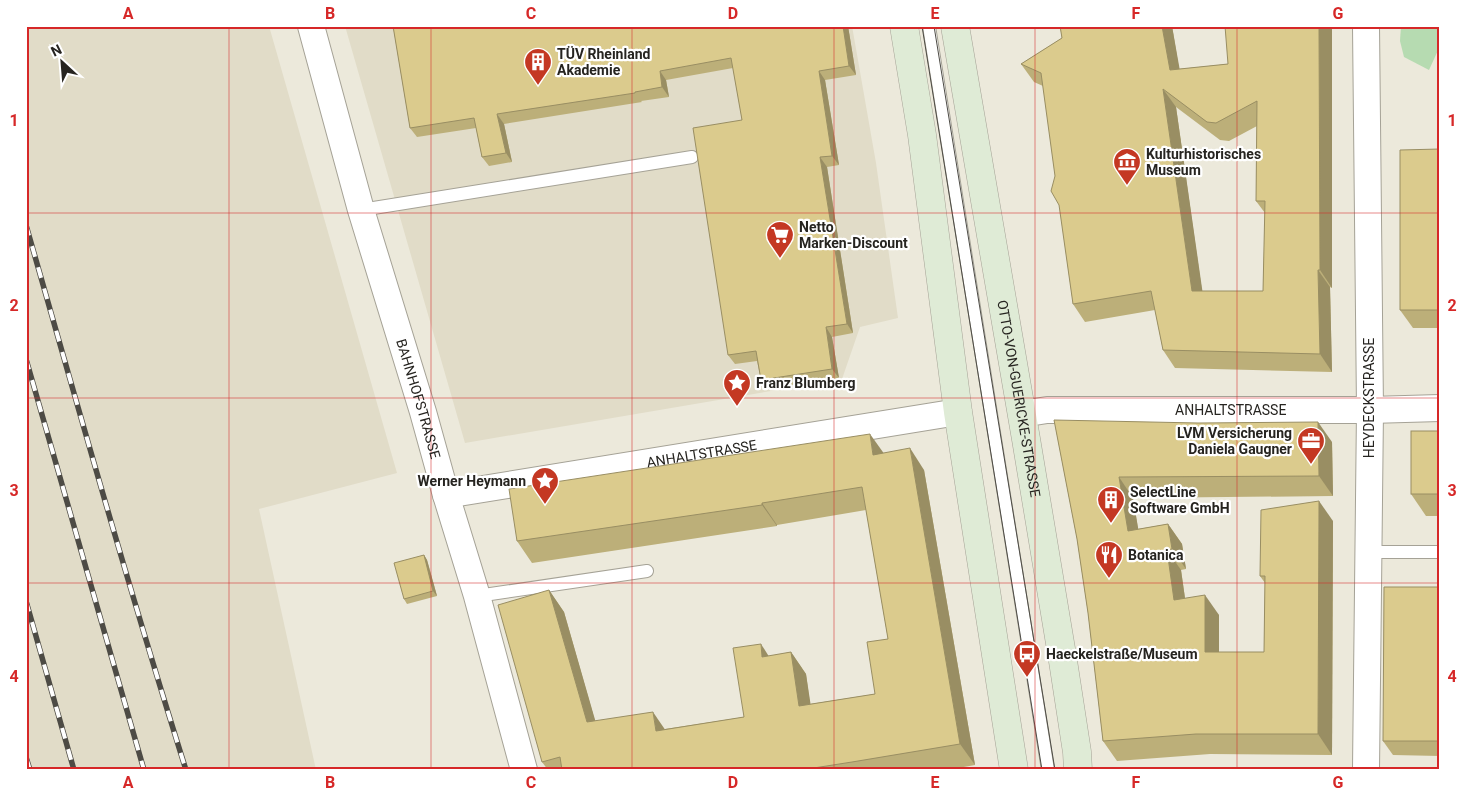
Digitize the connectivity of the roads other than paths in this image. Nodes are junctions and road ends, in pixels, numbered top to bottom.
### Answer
1 (311, 26) edge
2 (904, 26) edge
3 (929, 26) edge
4 (955, 26) edge
5 (1366, 26) edge
6 (692, 157) dead end
7 (361, 210) junction
8 (1440, 408) edge
9 (1370, 410) junction
10 (958, 412) junction
11 (1022, 414) junction
12 (446, 495) junction
13 (1368, 552) junction
14 (1440, 552) edge
15 (647, 571) dead end
16 (477, 596) junction
17 (524, 770) edge
18 (1014, 770) edge
19 (1048, 770) edge
20 (1078, 770) edge
21 (1366, 770) edge

1 - 7 street, BAHNHOFSTRASSE
2 - 10 street
3 - 19 lane
4 - 11 street, OTTO-VON-GUERICKE-STRASSE
5 - 9 street, HEYDECKSTRASSE
6 - 7 lane
7 - 12 street, BAHNHOFSTRASSE
8 - 9 street, ANHALTSTRASSE
9 - 11 street, ANHALTSTRASSE
9 - 13 street, HEYDECKSTRASSE
10 - 12 street, ANHALTSTRASSE
10 - 18 street
11 - 20 street, OTTO-VON-GUERICKE-STRASSE
12 - 16 street, BAHNHOFSTRASSE
13 - 14 lane
13 - 21 street, HEYDECKSTRASSE
15 - 16 lane
16 - 17 street, BAHNHOFSTRASSE

